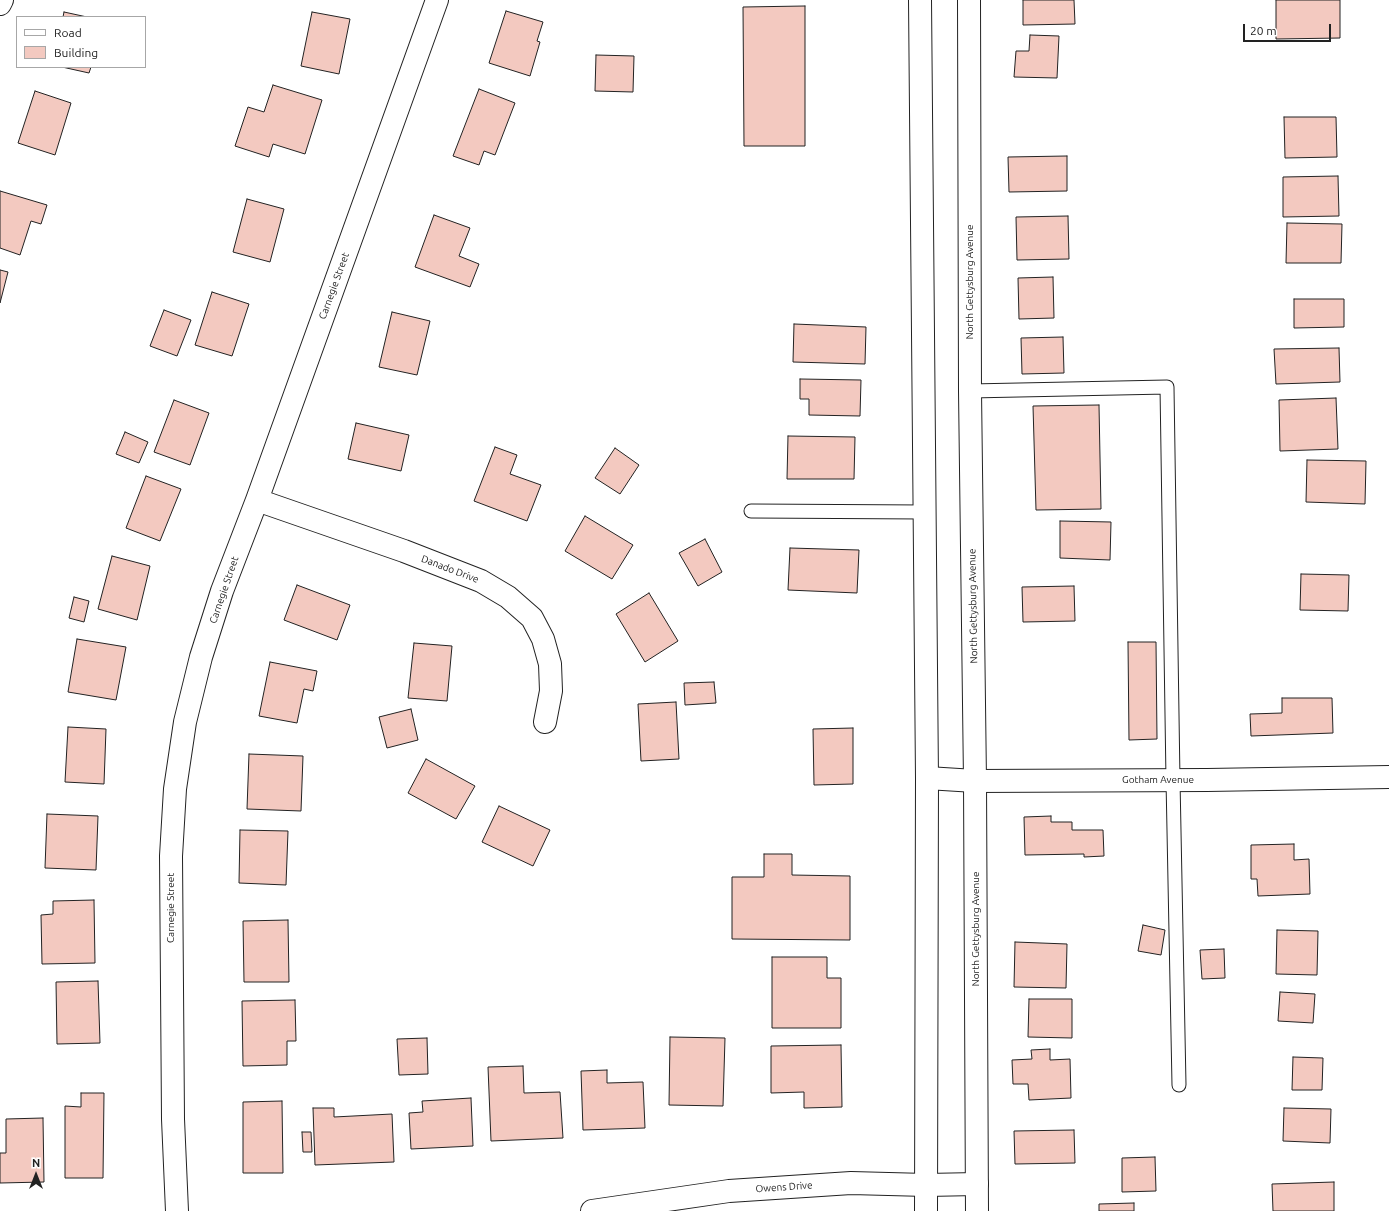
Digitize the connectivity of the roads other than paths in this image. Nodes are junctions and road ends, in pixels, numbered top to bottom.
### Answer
1 (2, 0) edge
2 (437, 0) edge
3 (920, 0) edge
4 (969, 0) edge
5 (0, 4) edge
6 (970, 391) junction
7 (257, 500) junction
8 (751, 511) dead end
9 (924, 512) junction
10 (545, 722) dead end
11 (1389, 777) edge
12 (927, 778) junction
13 (1173, 780) junction
14 (975, 781) junction
15 (1179, 1085) dead end
16 (977, 1184) junction
17 (926, 1185) junction
18 (695, 1203) edge
19 (177, 1211) edge
20 (592, 1211) edge
21 (926, 1211) edge
22 (977, 1211) edge

1 - 5 street
2 - 7 street, Carnegie Street
3 - 9 street
4 - 6 street, North Gettysburg Avenue
6 - 13 lane
6 - 14 street, North Gettysburg Avenue
7 - 10 street, Danado Drive
7 - 19 street, Carnegie Street
8 - 9 lane
9 - 12 street
11 - 13 street, Gotham Avenue
12 - 14 street, Gotham Avenue
12 - 17 street
13 - 14 street, Gotham Avenue
13 - 15 lane
14 - 16 street, North Gettysburg Avenue
16 - 17 street, Owens Drive
16 - 22 street, North Gettysburg Avenue
17 - 18 street, Owens Drive
17 - 21 street
18 - 20 street, Owens Drive

